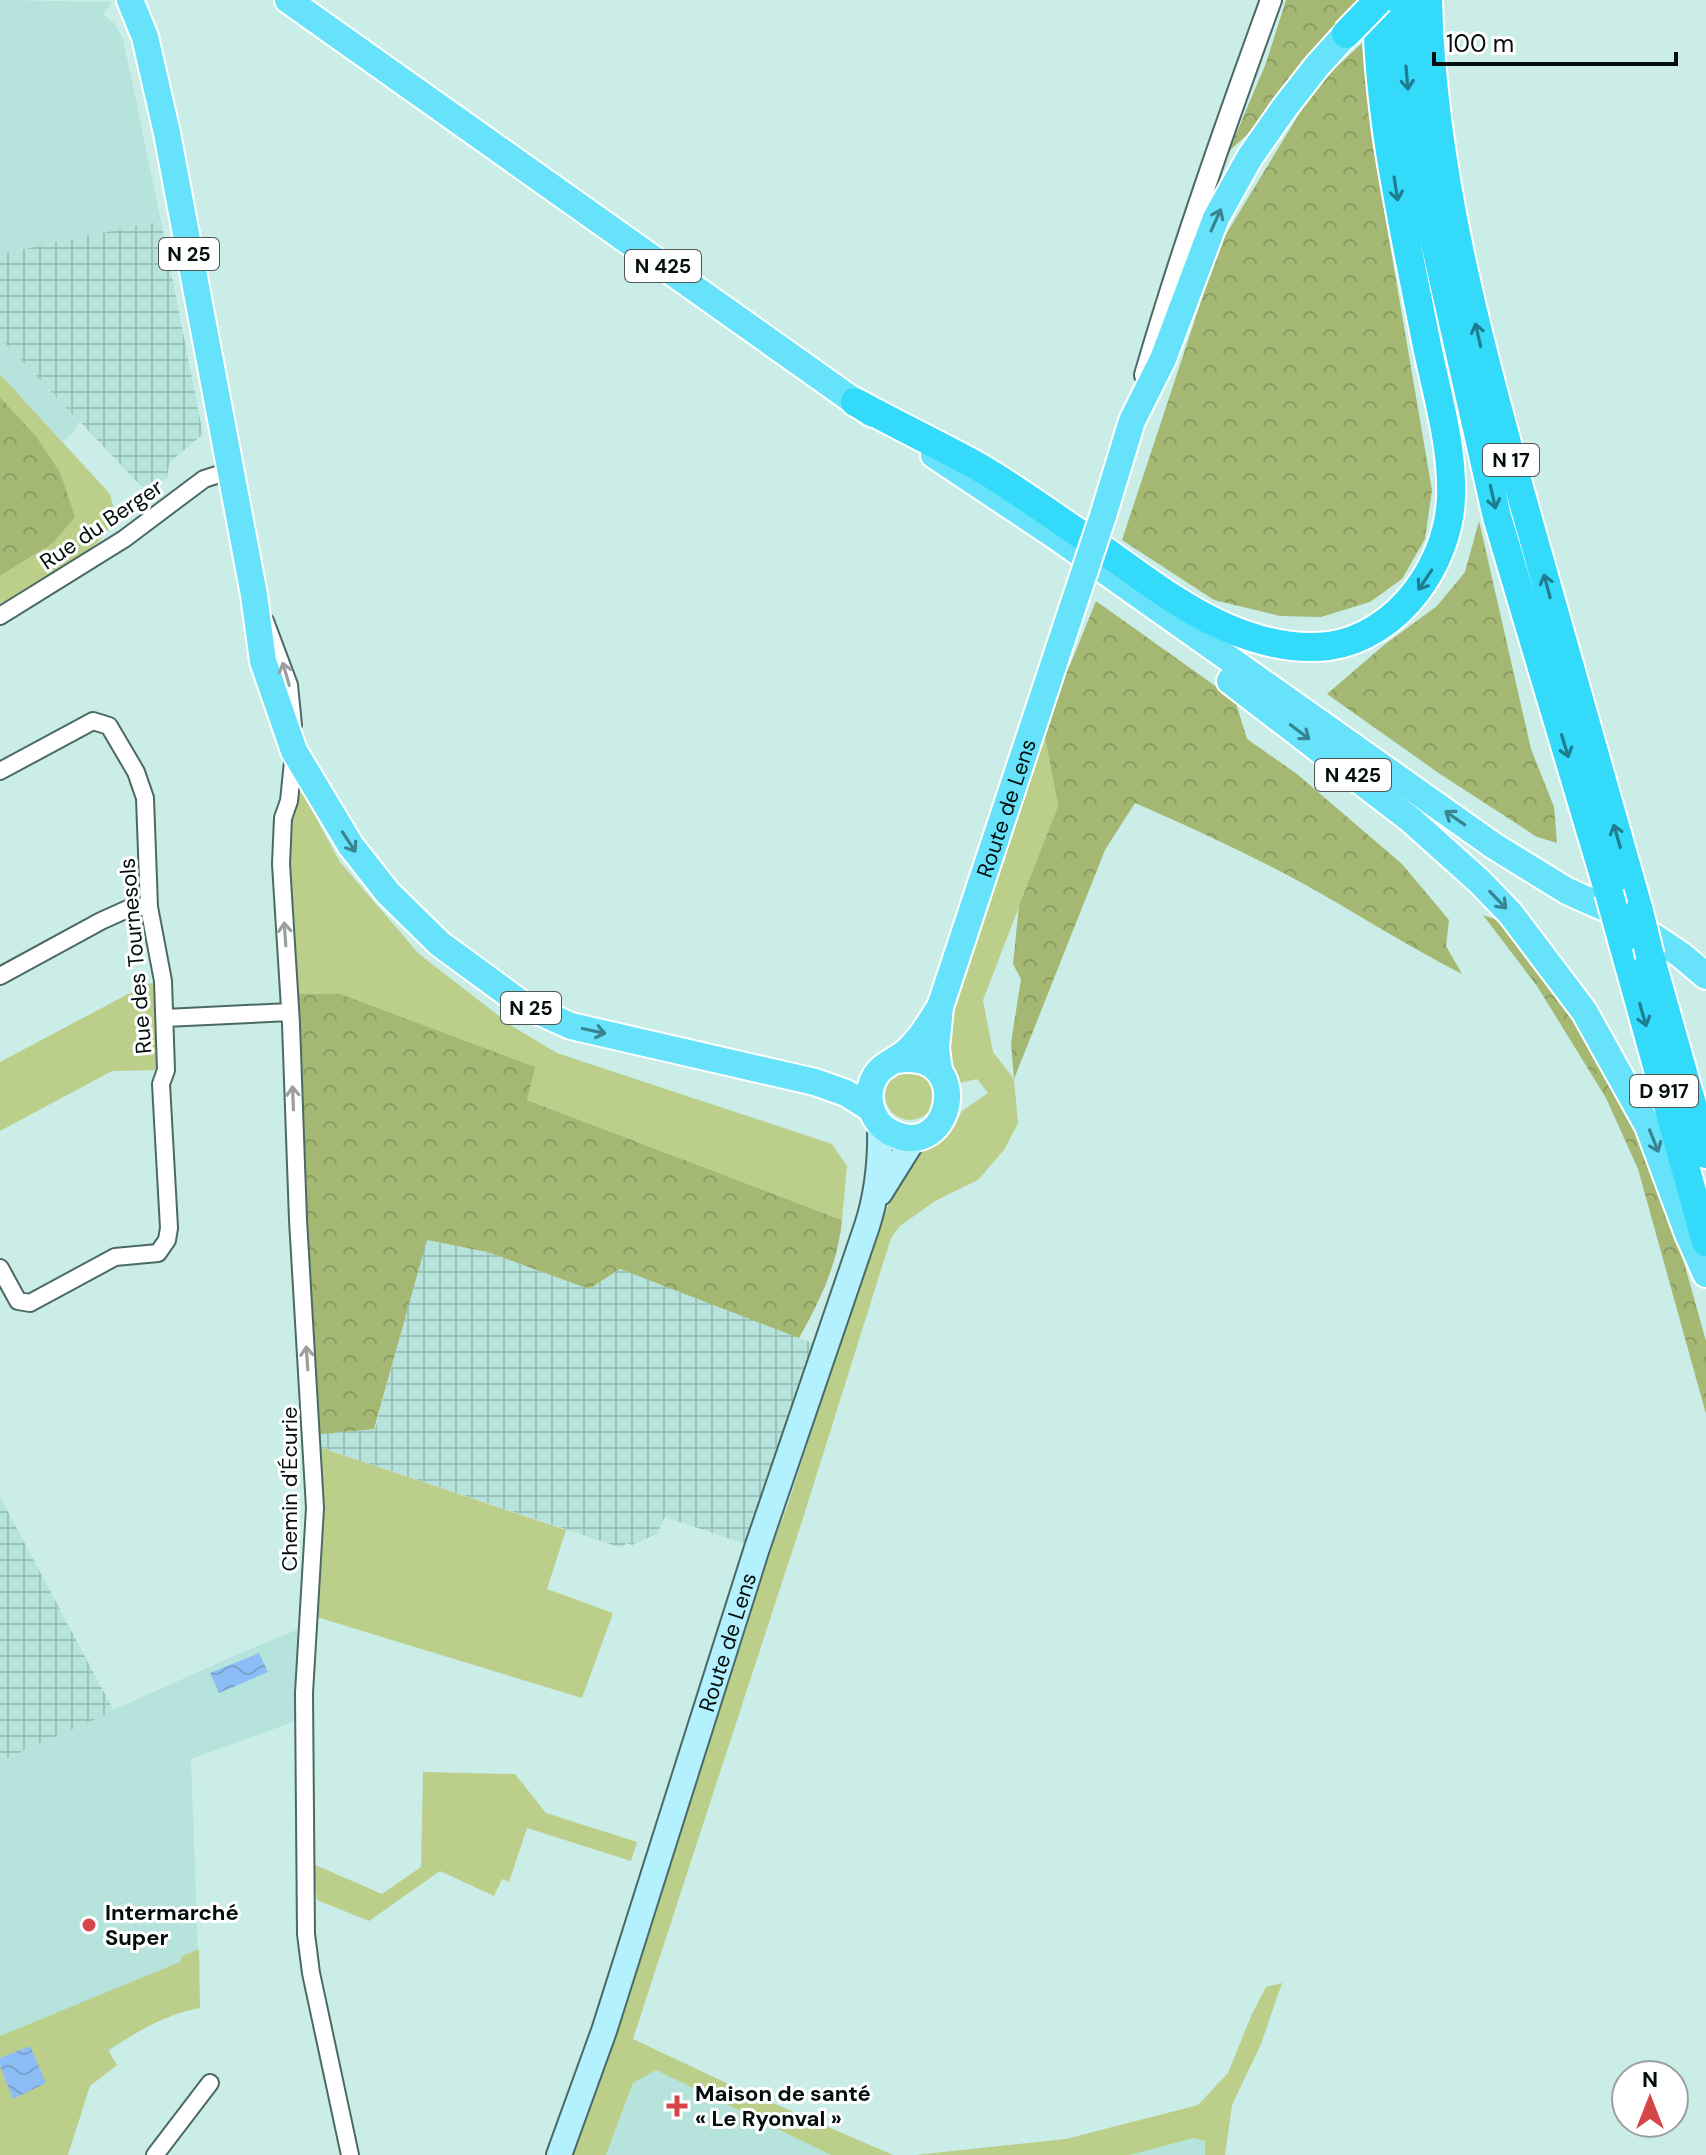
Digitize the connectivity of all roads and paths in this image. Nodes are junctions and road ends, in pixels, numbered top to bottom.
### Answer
1 (288, 0) edge
2 (1271, 0) edge
3 (1378, 0) edge
4 (1404, 0) edge
5 (1428, 0) edge
6 (136, 2) edge
7 (1346, 34) joint
8 (855, 402) junction
9 (1132, 421) junction
10 (229, 471) junction
11 (0, 616) edge
12 (294, 751) junction
13 (0, 771) edge
14 (320, 793) junction
15 (289, 801) junction
16 (1609, 893) joint
17 (149, 907) junction
18 (1639, 911) joint
19 (0, 976) edge
20 (1706, 976) edge
21 (940, 1007) junction
22 (290, 1012) junction
23 (165, 1018) junction
24 (897, 1060) junction
25 (939, 1071) junction
26 (875, 1116) junction
27 (915, 1137) junction
28 (1706, 1154) edge
29 (875, 1202) junction
30 (1706, 1242) edge
31 (0, 1268) edge
32 (1706, 1274) edge
33 (210, 2083) dead end
34 (155, 2155) edge
35 (350, 2155) edge
36 (559, 2155) edge

1 - 8 main road, N 425
2 - 9 street
3 - 7 highway, bridge
3 -> 8 highway
4 -> 16 highway, N 17
18 -> 5 highway, N 17
6 - 10 main road, N 25
9 -> 7 main road, Route de Lens
20 -> 8 main road, N 425
8 -> 32 main road, N 425
9 - 21 main road, Route de Lens, bridge
10 - 11 street, Rue du Berger
10 - 12 main road, N 25
12 - 14 main road, N 25
12 - 15 street, Chemin d'Écurie
13 - 17 street, Rue des Tournesols
14 - 15 street
14 -> 26 main road, N 25
22 -> 15 street, Chemin d'Écurie
16 -> 30 highway, D 917, bridge
17 - 19 street
17 - 23 street, Rue des Tournesols
18 - 28 highway, D 917, bridge
21 - 24 main road
21 - 25 main road
22 - 23 street
35 -> 22 street, Chemin d'Écurie
23 - 31 street, Rue des Tournesols
24 - 25 main road
24 - 26 main road
25 - 27 main road
26 - 27 main road
26 - 29 main road, Route de Lens
27 - 29 main road
29 - 36 main road, Route de Lens
33 - 34 street

